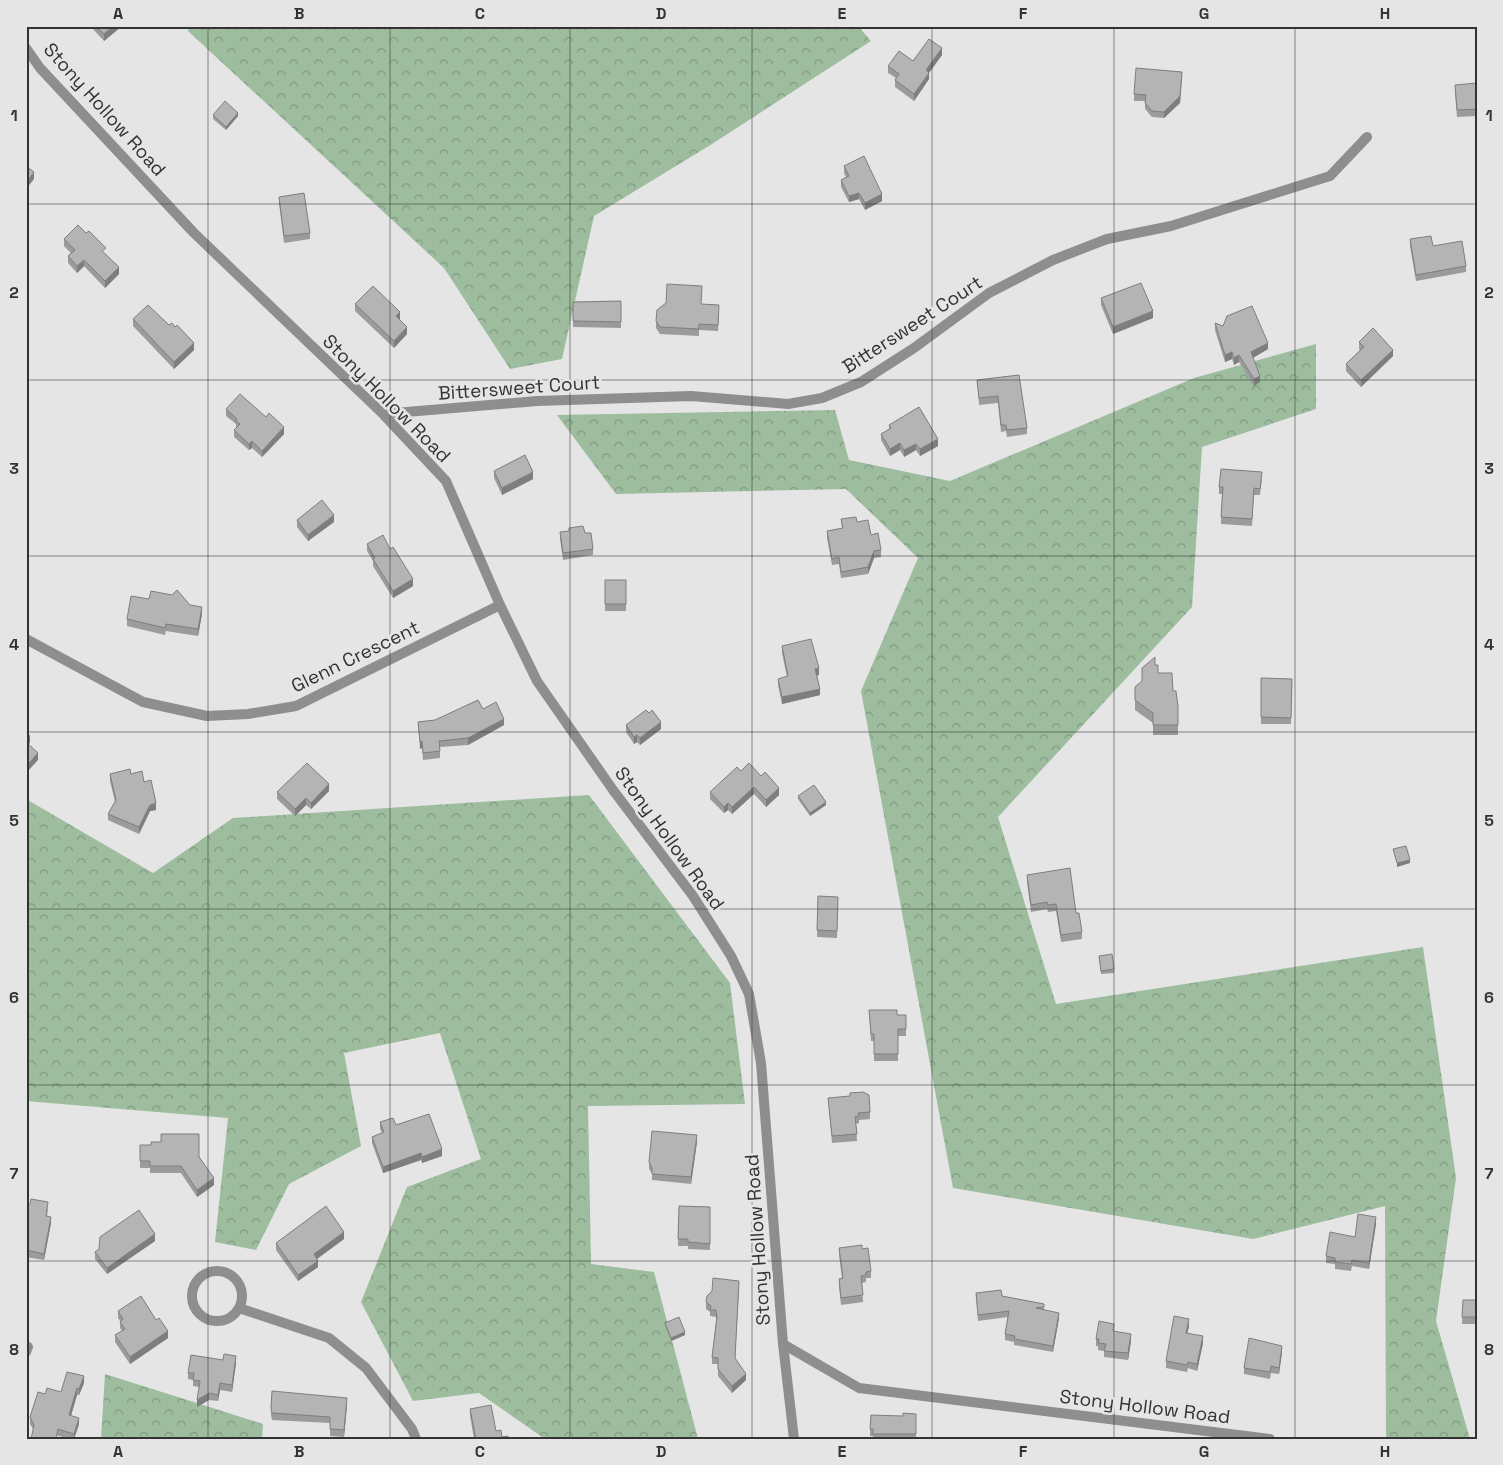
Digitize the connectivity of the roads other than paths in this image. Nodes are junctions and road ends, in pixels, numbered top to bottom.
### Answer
1 (26, 48) edge
2 (1367, 137) dead end
3 (383, 414) junction
4 (500, 606) junction
5 (26, 639) edge
6 (239, 1308) junction
7 (782, 1344) junction
8 (416, 1439) edge
9 (794, 1439) edge
10 (1270, 1439) edge

1 - 3 street, Stony Hollow Road
2 - 3 street, Bittersweet Court
3 - 4 street, Stony Hollow Road
4 - 5 street, Glenn Crescent
4 - 7 street, Stony Hollow Road
6 - 6 street
6 - 8 street
7 - 9 street
7 - 10 street, Stony Hollow Road

